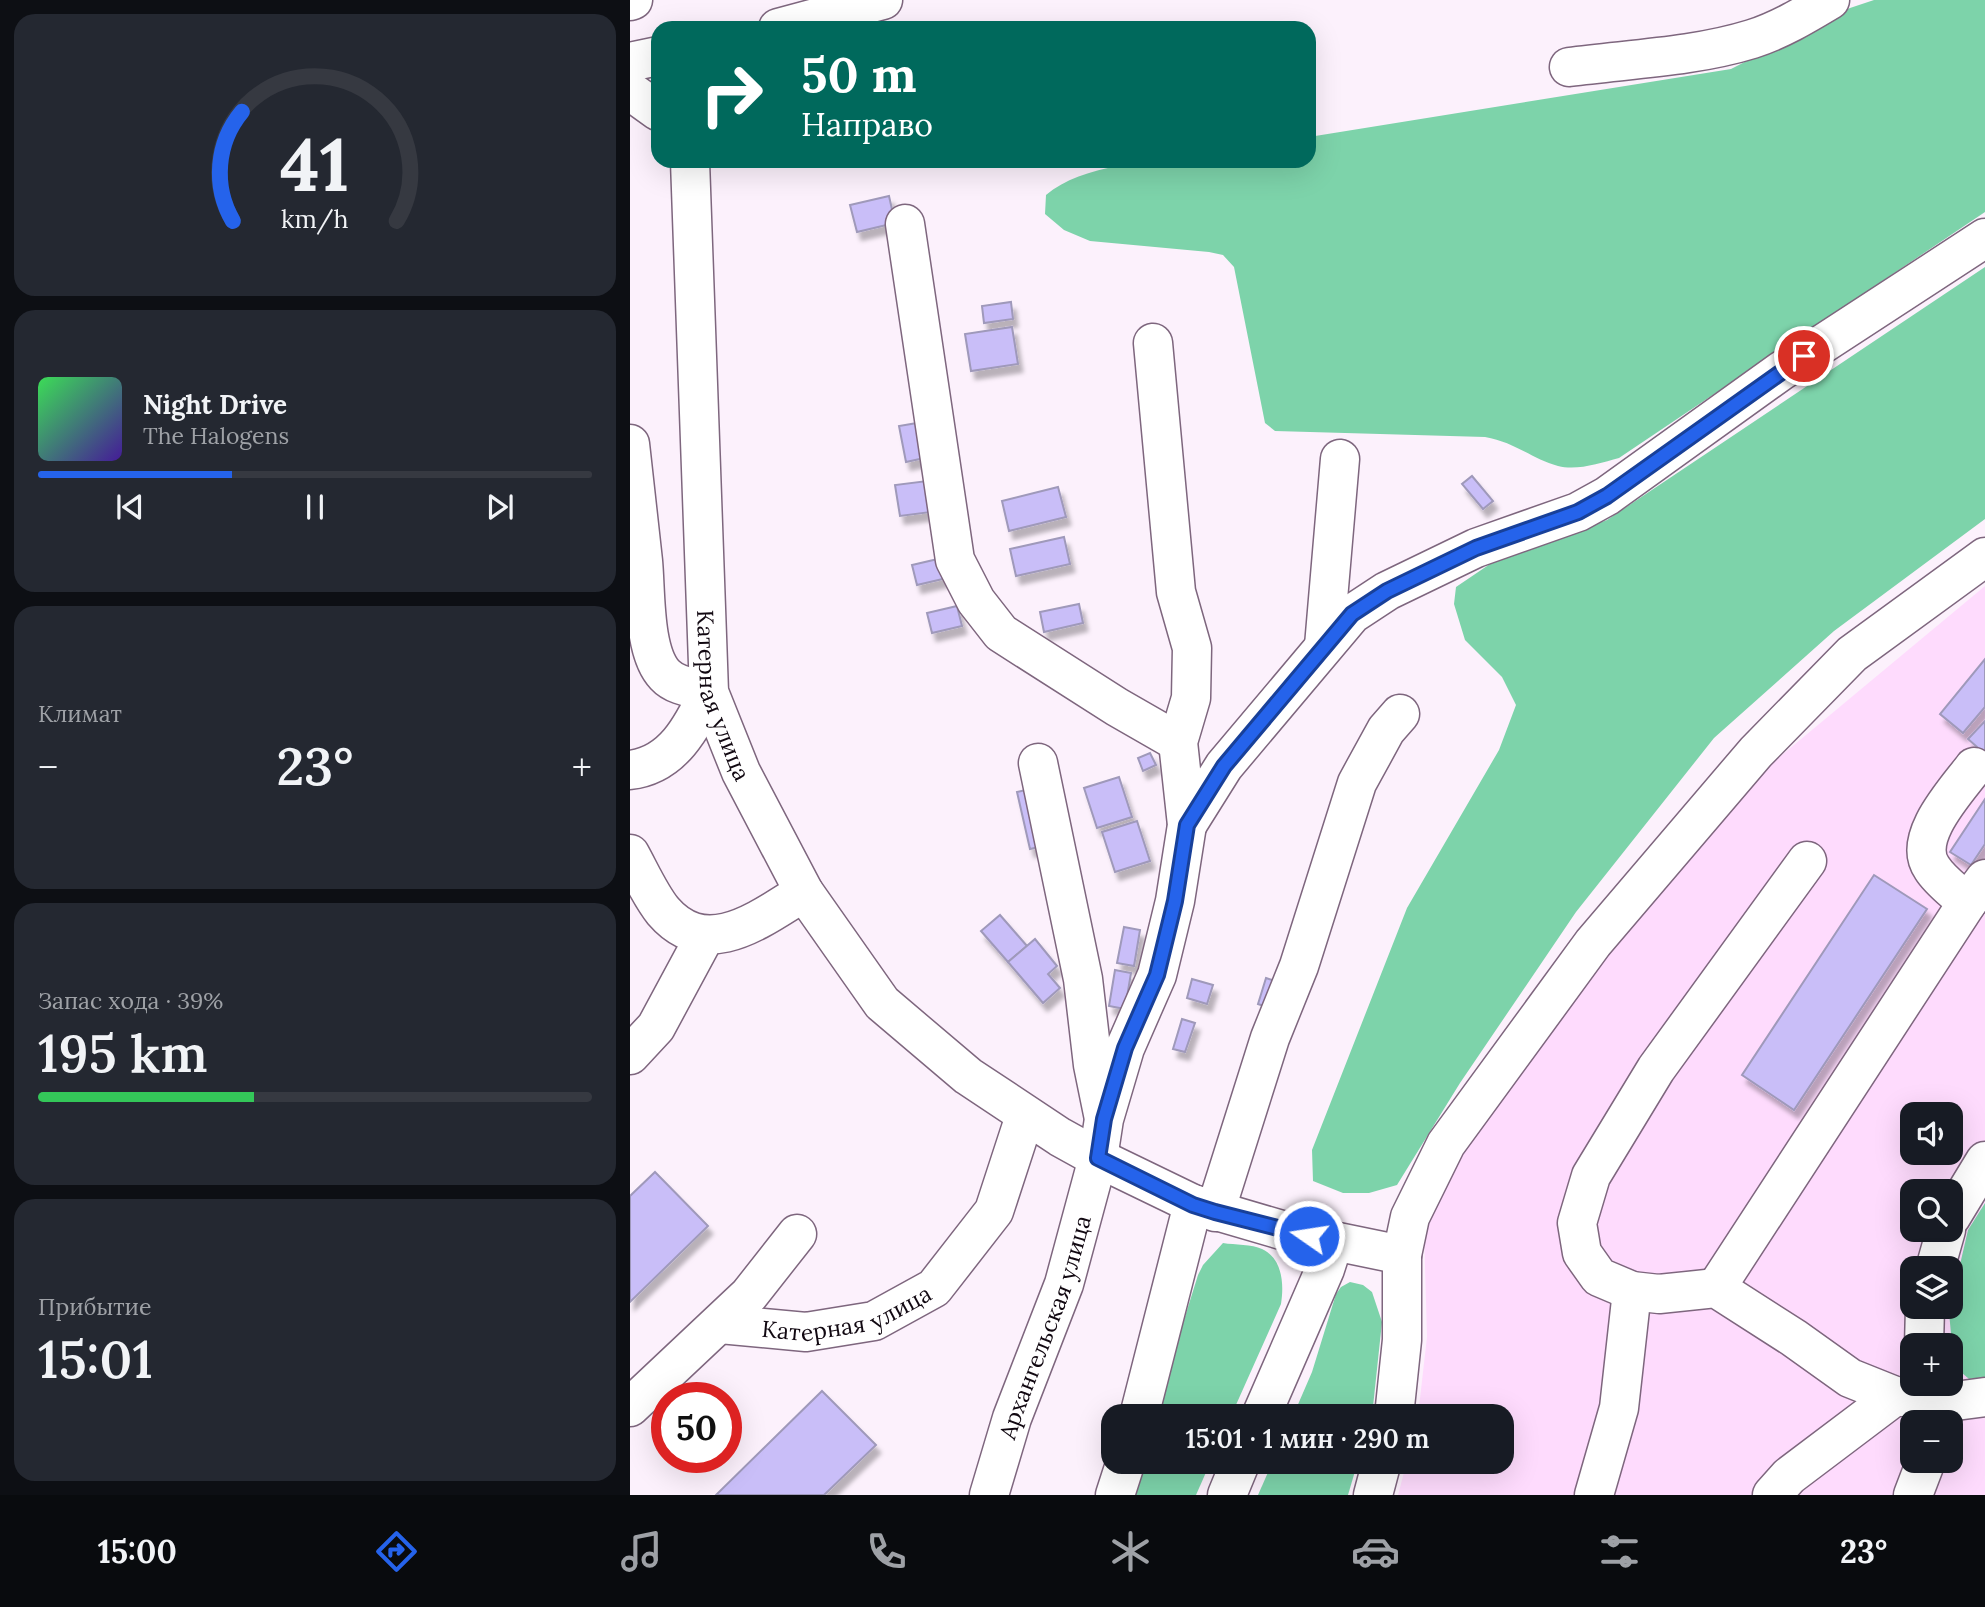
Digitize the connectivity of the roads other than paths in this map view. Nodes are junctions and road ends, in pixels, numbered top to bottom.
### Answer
1 (883, 0) edge
2 (1830, 0) edge
3 (804, 21) edge
4 (651, 58) edge
5 (630, 62) edge
6 (1569, 66) dead end
7 (630, 91) edge
8 (651, 106) edge
9 (689, 168) edge
10 (905, 224) dead end
11 (1985, 238) edge
12 (1153, 343) dead end
13 (630, 444) edge
14 (1340, 459) dead end
15 (1985, 557) edge
16 (1324, 646) junction
17 (709, 692) junction
18 (1400, 714) dead end
19 (1178, 742) junction
20 (1038, 763) dead end
21 (1974, 767) dead end
22 (630, 770) edge
23 (1187, 825) junction
24 (630, 854) edge
25 (1807, 860) dead end
26 (1976, 891) edge
27 (804, 892) junction
28 (705, 936) junction
29 (630, 1055) edge
30 (1025, 1115) junction
31 (1104, 1119) junction
32 (1098, 1158) junction
33 (1985, 1161) edge
34 (1963, 1197) edge
35 (1204, 1208) junction
36 (797, 1234) dead end
37 (1334, 1241) junction
38 (1402, 1255) junction
39 (1716, 1288) junction
40 (1632, 1291) junction
41 (719, 1324) junction
42 (1895, 1396) junction
43 (1985, 1396) edge
44 (1941, 1403) edge
45 (1143, 1404) edge
46 (1266, 1404) edge
47 (1395, 1404) edge
48 (630, 1407) edge
49 (1921, 1473) edge
50 (1122, 1474) edge
51 (1236, 1474) edge
52 (1379, 1474) edge
53 (989, 1495) edge
54 (1115, 1495) edge
55 (1227, 1495) edge
56 (1373, 1495) edge
57 (1594, 1495) edge
58 (1772, 1495) edge
59 (1913, 1495) edge

1 - 3 main road
2 - 6 main road
4 - 5 main road
7 - 8 main road
9 - 17 main road, Катерная улица
10 - 19 main road
11 - 16 main road
12 - 19 main road
13 - 17 main road
14 - 16 main road
15 - 38 main road
16 - 23 main road
17 - 22 main road
17 - 27 main road, Катерная улица
18 - 35 main road
19 - 23 main road
20 - 31 main road
21 - 26 main road
23 - 31 main road
24 - 28 main road
25 - 40 main road
26 - 39 main road
27 - 28 main road
27 - 30 main road, Катерная улица
28 - 29 main road
30 - 32 main road, Катерная улица
30 - 41 main road, Катерная улица
31 - 32 main road, Архангельская улица
32 - 35 main road, Катерная улица
32 - 53 main road, Архангельская улица
33 - 34 main road
35 - 37 main road, Катерная улица
35 - 45 main road
36 - 41 main road
37 - 38 main road, Катерная улица
37 - 46 main road
38 - 47 main road
39 - 40 main road
39 - 42 main road
40 - 57 main road
41 - 48 main road
42 - 44 main road
42 - 58 main road
43 - 44 main road
49 - 59 main road
50 - 54 main road
51 - 55 main road
52 - 56 main road

